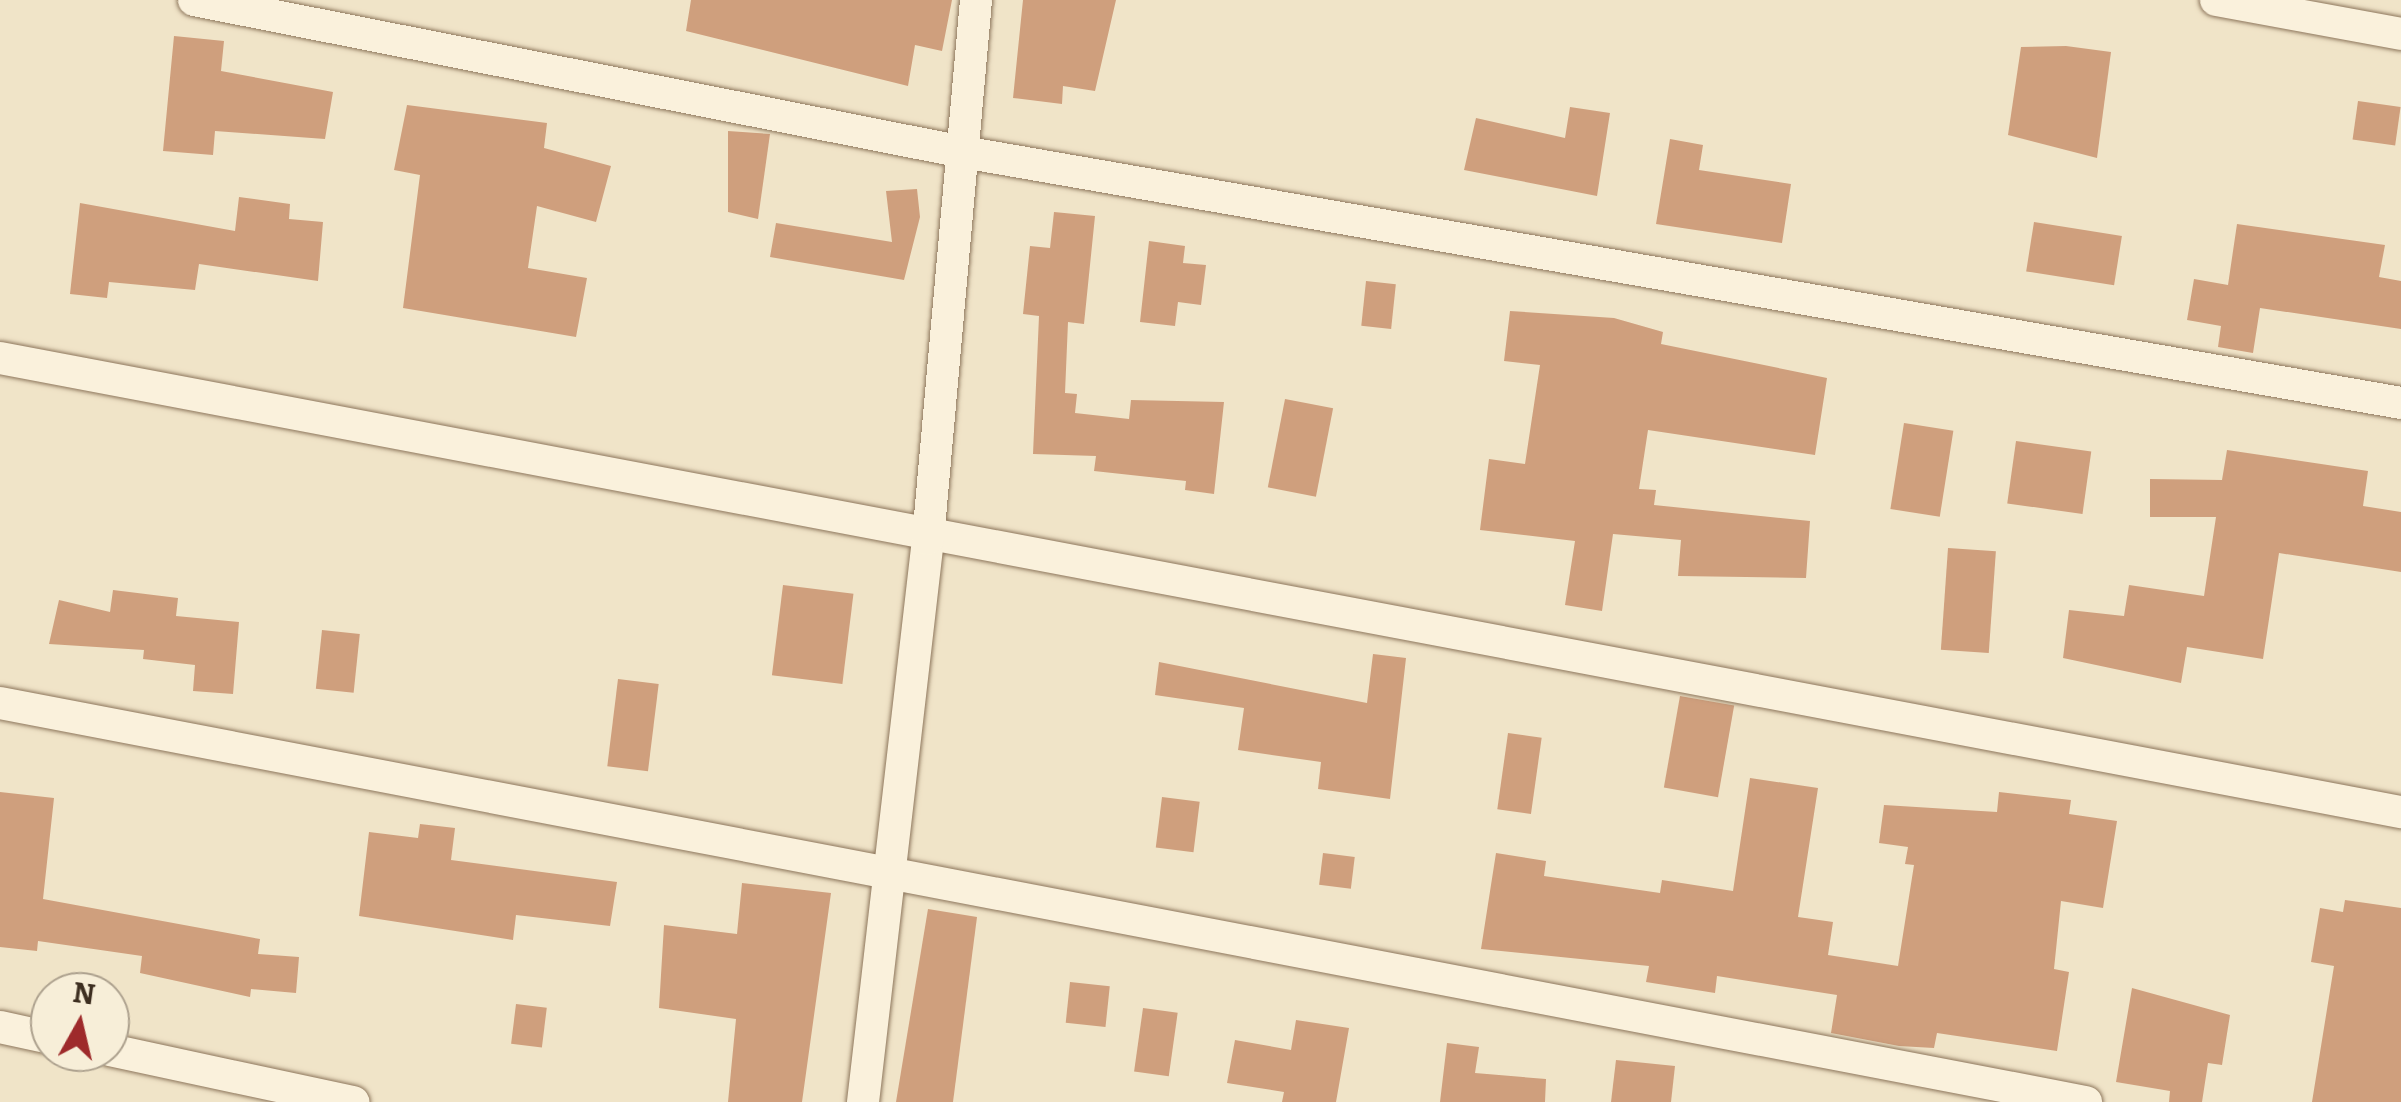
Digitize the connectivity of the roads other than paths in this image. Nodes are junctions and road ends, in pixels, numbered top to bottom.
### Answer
1 (194, 0) edge
2 (976, 0) edge
3 (2216, 0) edge
4 (2401, 34) edge
5 (962, 152) junction
6 (0, 358) edge
7 (2401, 402) edge
8 (928, 539) junction
9 (0, 703) edge
10 (2401, 812) edge
11 (886, 879) junction
12 (0, 1027) edge
13 (30, 1034) edge
14 (130, 1054) edge
15 (353, 1102) edge
16 (863, 1102) edge
17 (2086, 1102) edge

1 - 5 street
2 - 5 street
3 - 4 street
5 - 7 street
5 - 8 street
6 - 8 street
8 - 10 street
8 - 11 street
9 - 11 street
11 - 16 street
11 - 17 street
12 - 13 street
14 - 15 street

